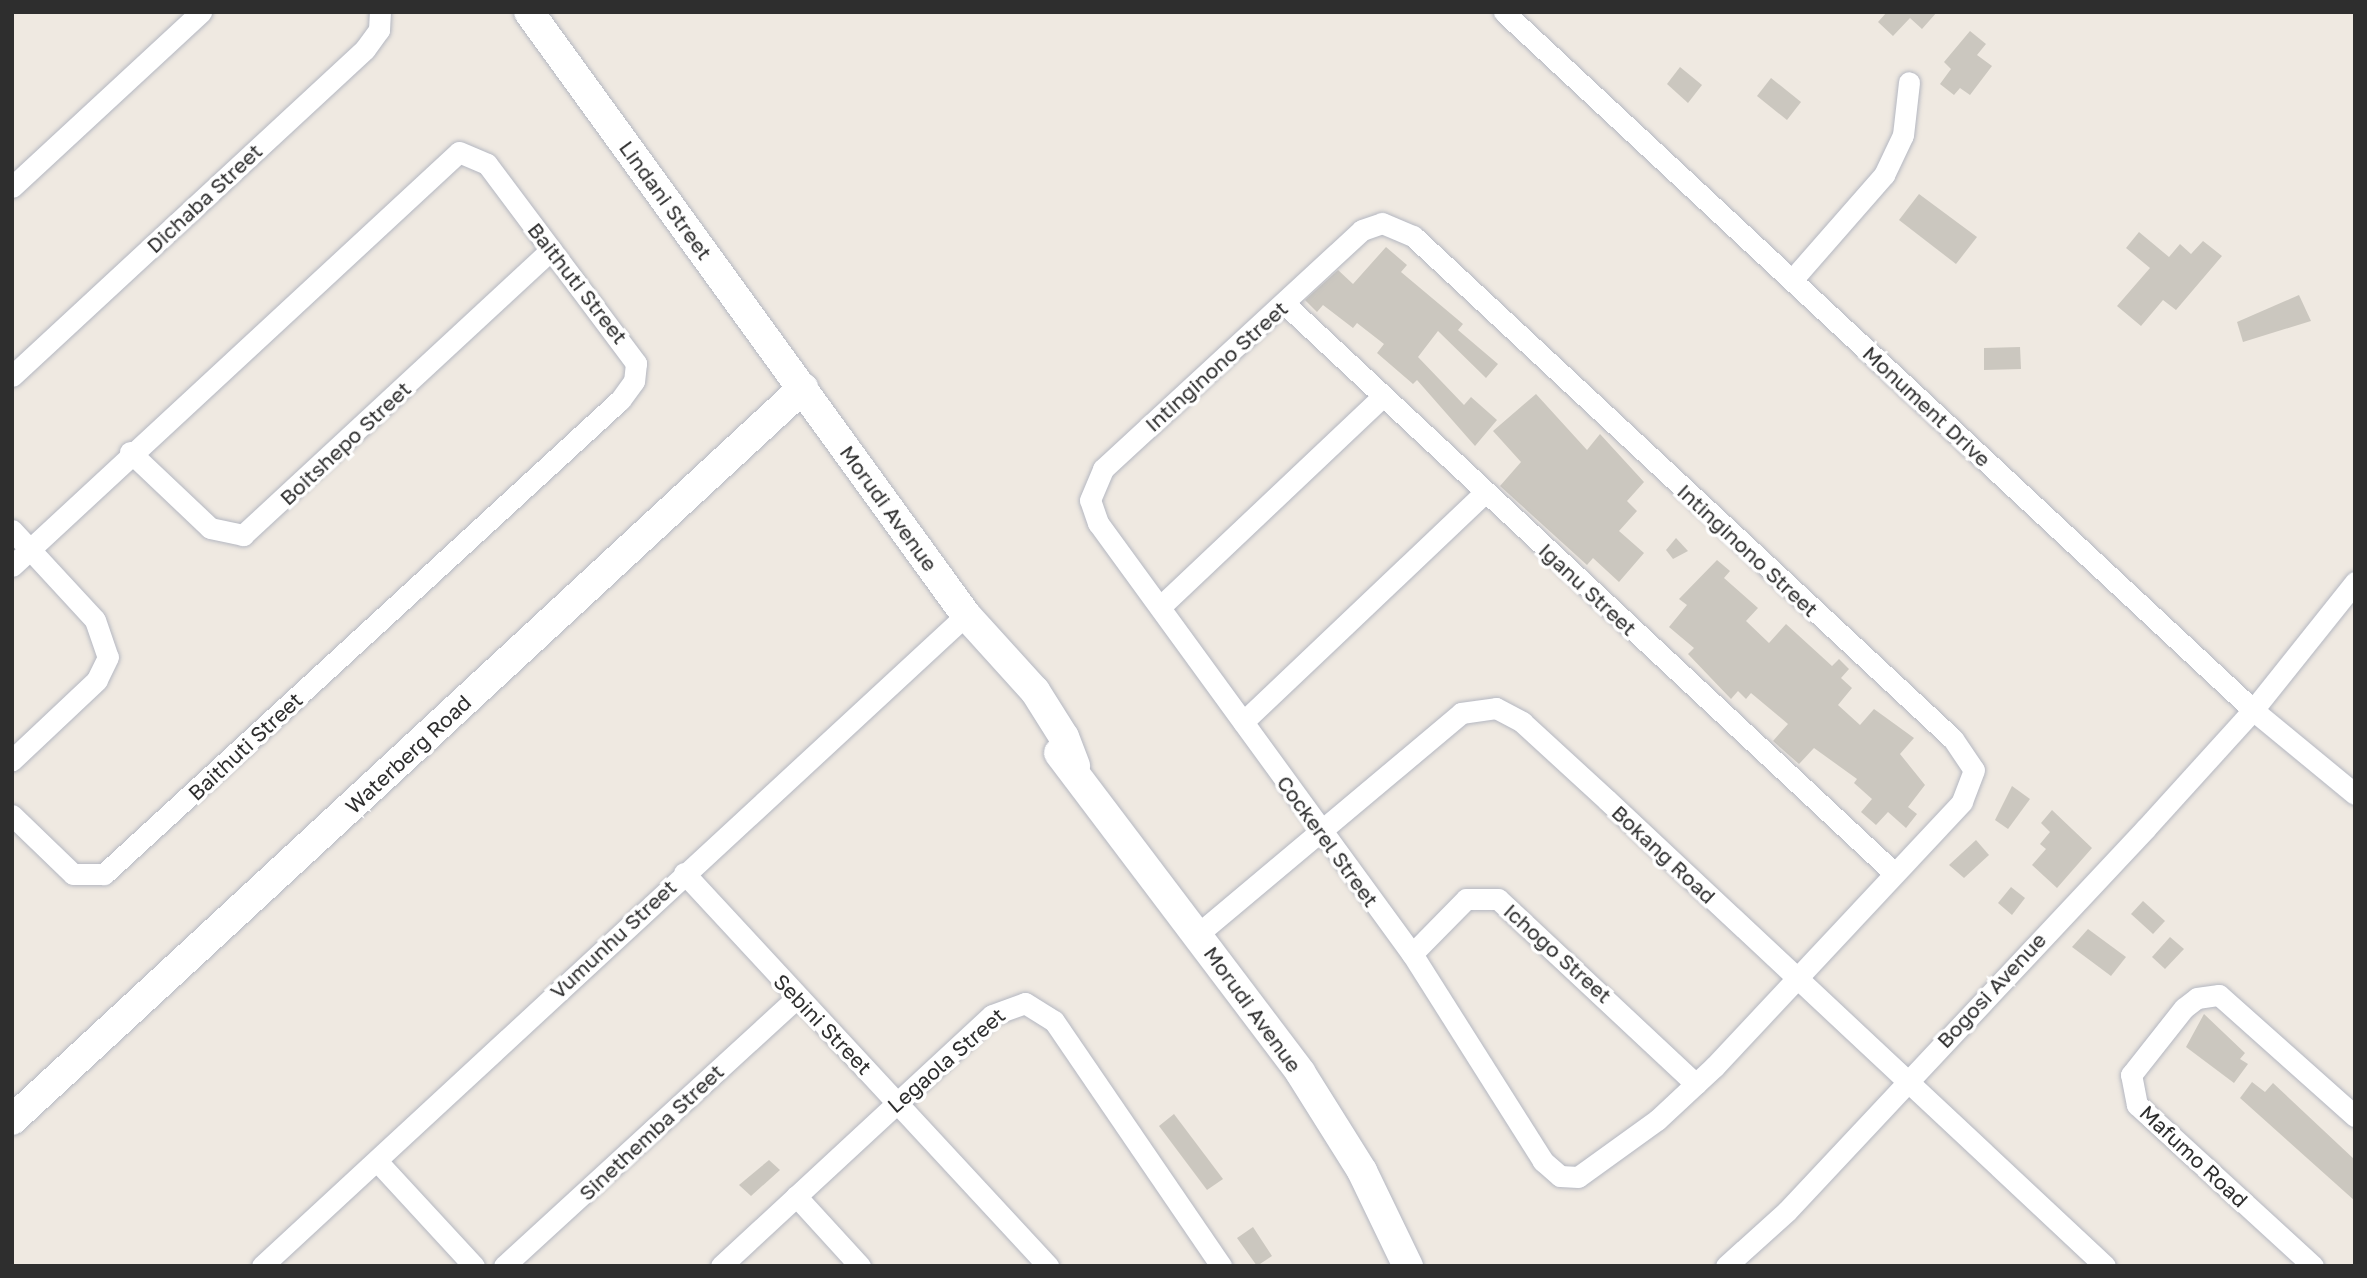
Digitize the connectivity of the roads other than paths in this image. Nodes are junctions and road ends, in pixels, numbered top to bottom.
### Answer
1 (201, 12) edge
2 (380, 12) edge
3 (529, 12) edge
4 (1504, 12) edge
5 (1909, 82) dead end
6 (12, 187) edge
7 (551, 250) junction
8 (1792, 280) junction
9 (1285, 304) junction
10 (12, 376) edge
11 (803, 388) junction
12 (1380, 399) junction
13 (130, 452) junction
14 (1484, 494) junction
15 (1090, 500) joint
16 (12, 530) edge
17 (30, 550) junction
18 (12, 566) edge
19 (2355, 583) edge
20 (1161, 606) junction
21 (971, 622) junction
22 (2253, 710) junction
23 (1243, 722) junction
24 (12, 760) edge
25 (2355, 794) edge
26 (12, 815) edge
27 (1321, 835) junction
28 (1893, 872) junction
29 (684, 873) junction
30 (1198, 934) junction
31 (1412, 954) junction
32 (1796, 977) junction
33 (796, 998) junction
34 (1907, 1081) junction
35 (1696, 1084) junction
36 (898, 1102) junction
37 (2355, 1116) edge
38 (12, 1120) edge
39 (377, 1161) junction
40 (1569, 1178) joint
41 (796, 1196) junction
42 (262, 1266) edge
43 (474, 1266) edge
44 (504, 1266) edge
45 (721, 1266) edge
46 (860, 1266) edge
47 (1048, 1266) edge
48 (1221, 1266) edge
49 (1408, 1266) edge
50 (1726, 1266) edge
51 (2105, 1266) edge
52 (2313, 1266) edge

1 - 6 street
2 - 10 street, Dichaba Street
3 - 11 street, Lindani Street
4 - 8 street, Monument Drive
5 - 8 street
7 - 13 street, Boitshepo Street
7 - 13 street, Baithuti Street
7 - 26 street, Baithuti Street
8 - 22 street, Monument Drive
9 - 12 street, Iganu Street
9 - 15 street, Intinginono Street
9 - 28 street, Intinginono Street
11 - 21 street, Morudi Avenue
11 - 38 street, Waterberg Road
12 - 14 street, Iganu Street
12 - 20 street
13 - 17 street, Baithuti Street
14 - 23 street
14 - 28 street, Iganu Street
15 - 20 street, Cockerel Street
16 - 17 street
17 - 18 street, Baithuti Street
17 - 24 street
19 - 22 street, Bogosi Avenue
20 - 23 street, Cockerel Street
21 - 29 street, Vumunhu Street
21 - 30 street, Morudi Avenue
22 - 25 street, Monument Drive
22 - 34 street, Bogosi Avenue
23 - 27 street, Cockerel Street
27 - 30 street, Bokang Road
27 - 31 street, Cockerel Street
27 - 32 street, Bokang Road
28 - 32 street, Intinginono Street
29 - 33 street, Sebini Street
29 - 39 street, Vumunhu Street
30 - 49 street, Morudi Avenue
31 - 35 street, Ichogo Street
31 - 40 street, Cockerel Street
32 - 34 street, Bokang Road
32 - 35 street, Intinginono Street
33 - 36 street, Sebini Street
33 - 44 street, Sinethemba Street
34 - 50 street, Bogosi Avenue
34 - 51 street, Bokang Road
35 - 40 street, Intinginono Street
36 - 41 street, Legaola Street
36 - 47 street, Sebini Street
36 - 48 street, Legaola Street
37 - 52 street, Mafumo Road
39 - 42 street, Vumunhu Street
39 - 43 street
41 - 45 street, Legaola Street
41 - 46 street

